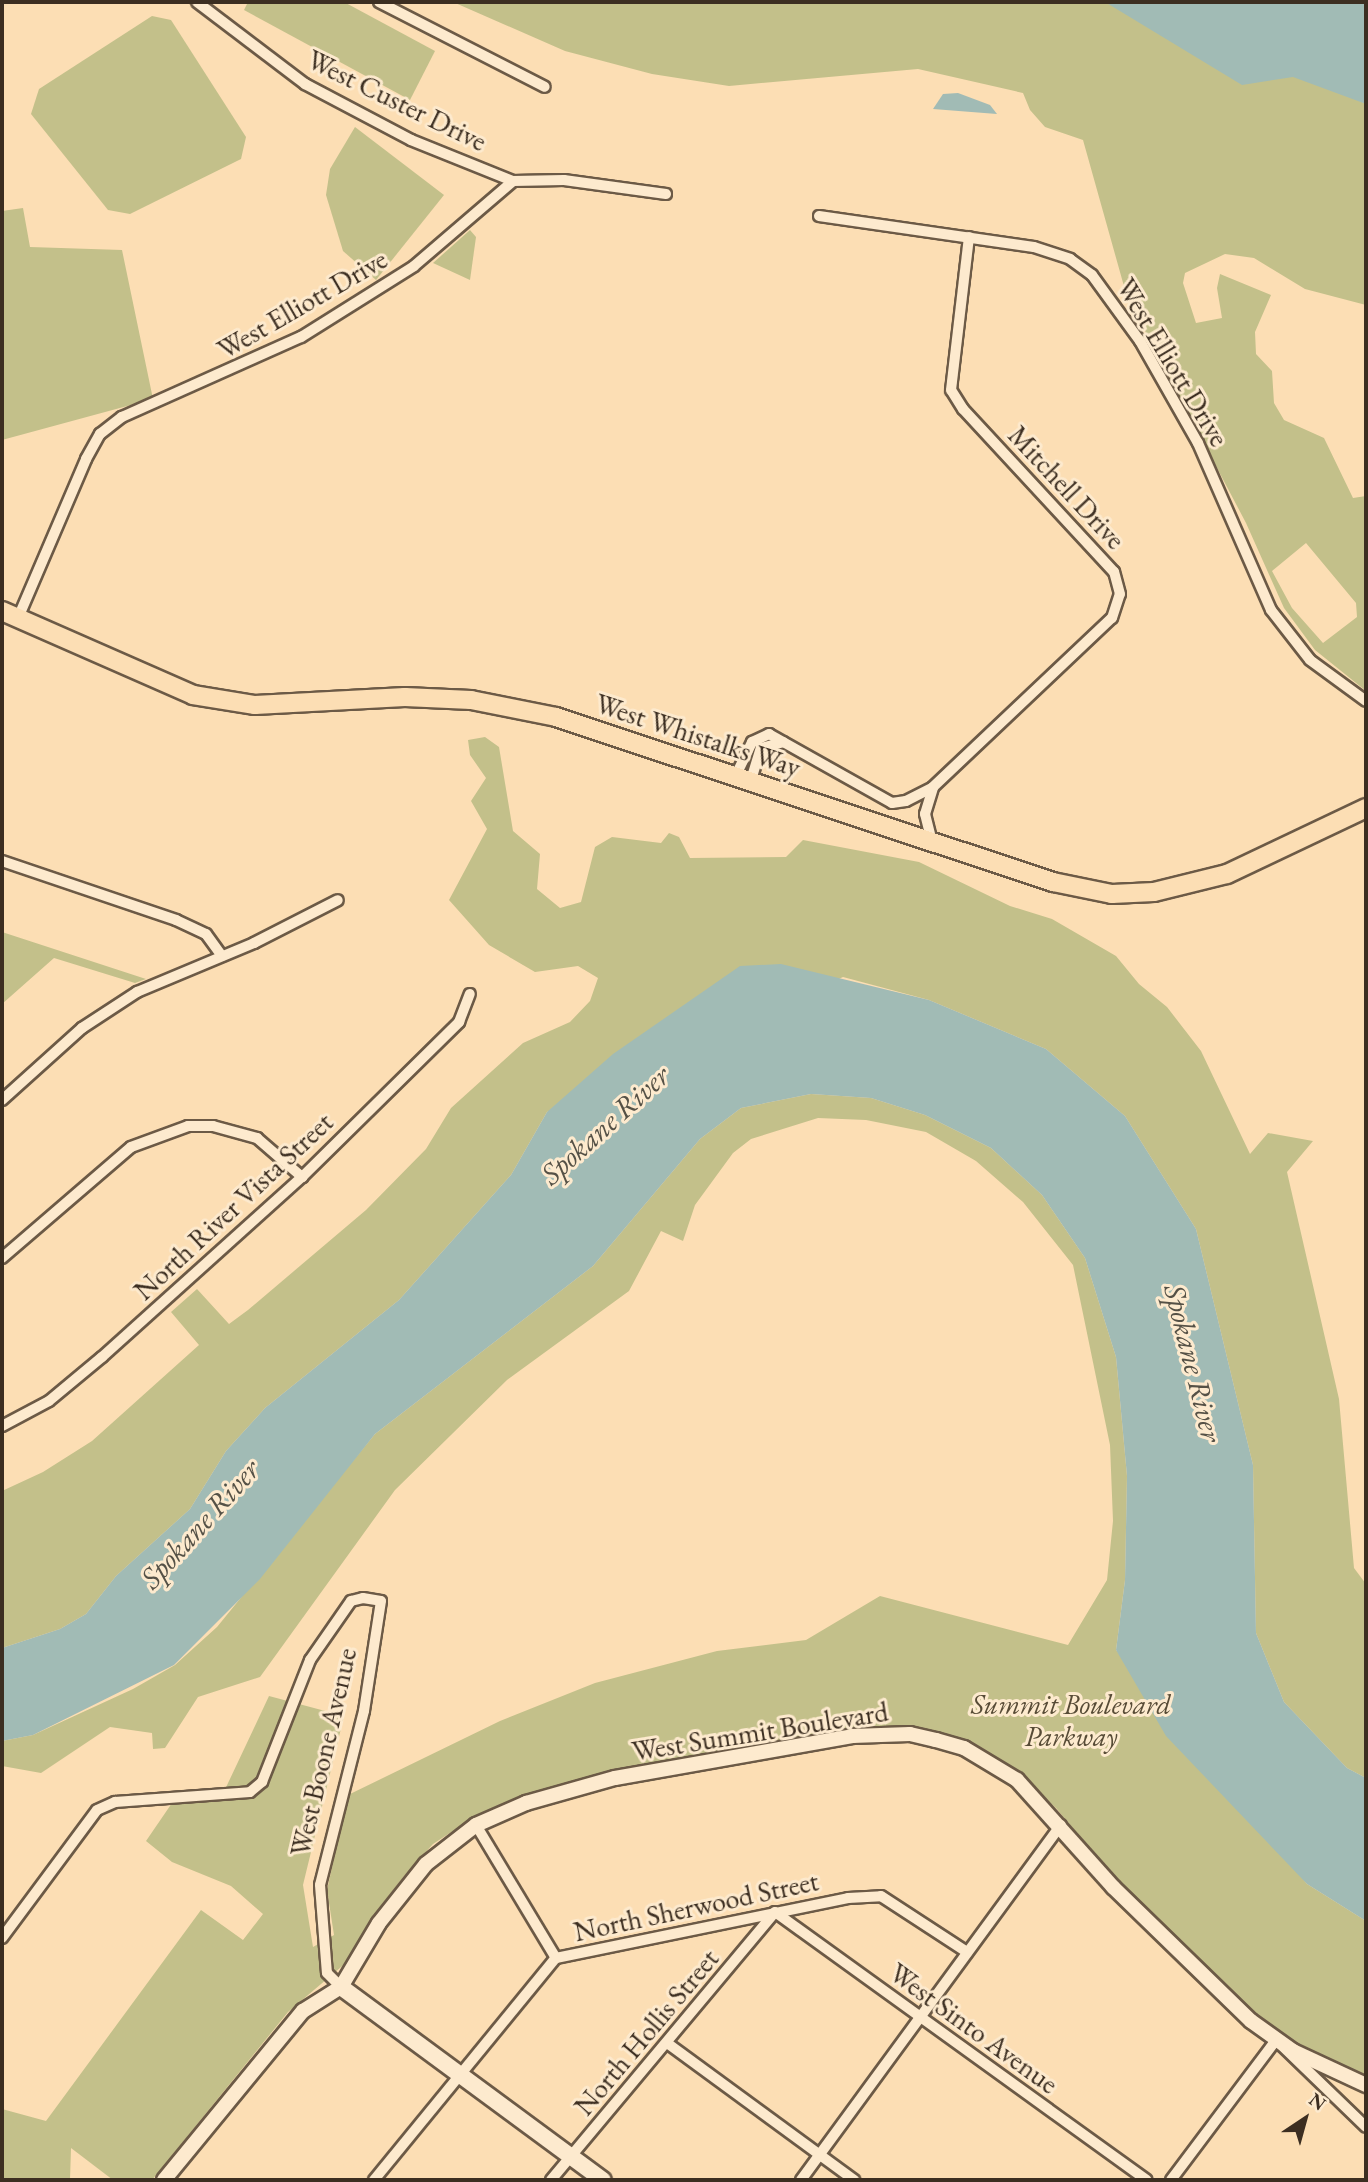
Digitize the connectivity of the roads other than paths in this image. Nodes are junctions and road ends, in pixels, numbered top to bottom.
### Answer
1 (197, 2) edge
2 (379, 2) edge
3 (545, 87) dead end
4 (513, 181) junction
5 (666, 194) dead end
6 (819, 216) dead end
7 (969, 237) junction
8 (10, 615) edge
9 (1366, 701) edge
10 (744, 778) junction
11 (933, 787) junction
12 (1366, 808) edge
13 (932, 842) junction
14 (2, 862) edge
15 (338, 900) dead end
16 (222, 956) junction
17 (470, 994) dead end
18 (2, 1100) edge
19 (302, 1177) junction
20 (2, 1258) edge
21 (2, 1426) edge
22 (476, 1825) junction
23 (1061, 1825) junction
24 (775, 1912) junction
25 (2, 1938) edge
26 (967, 1952) junction
27 (555, 1958) junction
28 (341, 1987) junction
29 (920, 2016) junction
30 (1276, 2040) junction
31 (667, 2043) junction
32 (459, 2075) junction
33 (1366, 2085) edge
34 (1366, 2127) edge
35 (819, 2155) junction
36 (571, 2157) junction
37 (163, 2180) edge
38 (373, 2180) edge
39 (551, 2180) edge
40 (603, 2180) edge
41 (801, 2180) edge
42 (854, 2180) edge
43 (1146, 2180) edge
44 (1171, 2180) edge

1 - 4 street, West Custer Drive
2 - 3 street
4 - 5 street
4 - 8 street, West Elliott Drive
6 - 7 street, West Elliott Drive
7 - 9 street, West Elliott Drive
7 - 11 street, Mitchell Drive
8 - 10 main road, West Whistalks Way
10 - 11 street, Mitchell Drive
10 - 13 main road, West Whistalks Way
11 - 13 street
12 - 13 main road, West Whistalks Way
14 - 16 street
15 - 16 street
16 - 18 street
17 - 19 street, North River Vista Street
19 - 20 street
19 - 21 street, North River Vista Street
22 - 23 street, West Summit Boulevard
22 - 27 street
22 - 28 street, West Summit Boulevard
23 - 26 street
23 - 30 street, West Summit Boulevard
24 - 26 street, North Sherwood Street
24 - 27 street, North Sherwood Street
24 - 29 street, West Sinto Avenue
24 - 31 street, North Hollis Street
25 - 28 street, West Boone Avenue
26 - 29 street
27 - 32 street, North Sherwood Street
28 - 32 main road, West Boone Avenue
28 - 37 street
29 - 35 street
29 - 43 street, West Sinto Avenue
30 - 33 street, West Summit Boulevard
30 - 34 street
30 - 44 street
31 - 35 street
31 - 36 street, North Hollis Street
32 - 36 main road, West Boone Avenue
32 - 38 street, North Sherwood Street
35 - 41 street
35 - 42 street
36 - 39 street, North Hollis Street
36 - 40 main road, West Boone Avenue

